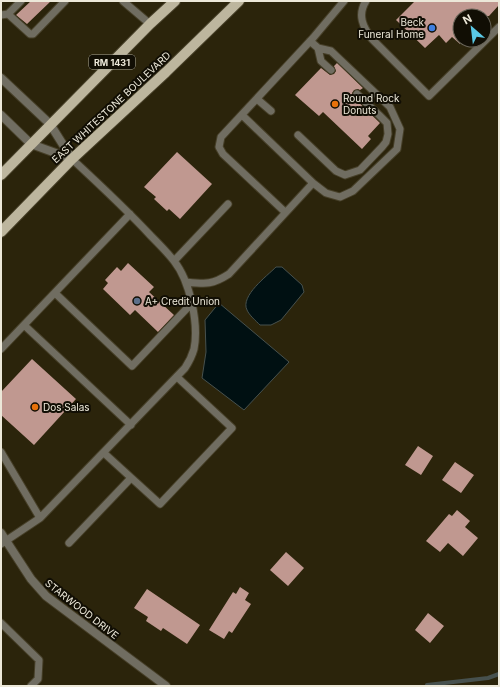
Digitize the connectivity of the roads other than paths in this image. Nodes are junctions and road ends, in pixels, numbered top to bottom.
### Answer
1 (21, 1) edge
2 (65, 1) edge
3 (123, 1) edge
4 (175, 1) edge
5 (240, 1) edge
6 (344, 1) edge
7 (366, 1) edge
8 (5, 14) edge
9 (150, 24) junction
10 (499, 27) edge
11 (310, 41) junction
12 (318, 48) junction
13 (331, 70) dead end
14 (1, 78) edge
15 (357, 94) dead end
16 (257, 99) junction
17 (271, 111) dead end
18 (1, 114) edge
19 (242, 115) junction
20 (50, 124) junction
21 (298, 135) dead end
22 (31, 144) junction
23 (72, 159) junction
24 (1, 175) edge
25 (313, 183) junction
26 (228, 204) dead end
27 (285, 212) junction
28 (130, 214) junction
29 (1, 232) edge
30 (174, 261) junction
31 (186, 282) junction
32 (55, 293) junction
33 (192, 303) junction
34 (24, 325) junction
35 (1, 349) edge
36 (177, 377) junction
37 (131, 424) junction
38 (1, 452) edge
39 (104, 453) junction
40 (131, 478) junction
41 (40, 518) junction
42 (1, 533) edge
43 (4, 543) edge
44 (69, 543) dead end
45 (1, 623) edge
46 (32, 686) edge
47 (166, 686) edge

1 - 8 lane
2 - 8 lane
3 - 9 lane
4 - 9 main road, RM 1431
5 - 23 main road, EAST WHITESTONE BOULEVARD
6 - 11 lane
7 - 10 lane
9 - 20 main road, RM 1431
11 - 12 lane
11 - 16 lane
12 - 13 lane
12 - 25 lane
14 - 20 street
15 - 21 lane
16 - 17 lane
16 - 19 lane
18 - 22 street
19 - 25 lane
19 - 27 lane
20 - 22 main road, RM 1431
20 - 23 street
22 - 23 street
22 - 24 main road, RM 1431
23 - 28 lane
23 - 29 main road, EAST WHITESTONE BOULEVARD
25 - 27 lane
26 - 30 lane
27 - 31 lane
28 - 30 lane
28 - 32 lane
30 - 31 lane
31 - 33 lane
32 - 33 lane
32 - 34 lane
33 - 36 lane
34 - 35 lane
34 - 37 lane
36 - 37 lane
36 - 40 lane
37 - 39 lane
38 - 41 lane
39 - 40 lane
39 - 41 lane
40 - 44 lane
41 - 43 lane
42 - 43 street, STARWOOD DRIVE
43 - 47 street, STARWOOD DRIVE
45 - 46 lane

